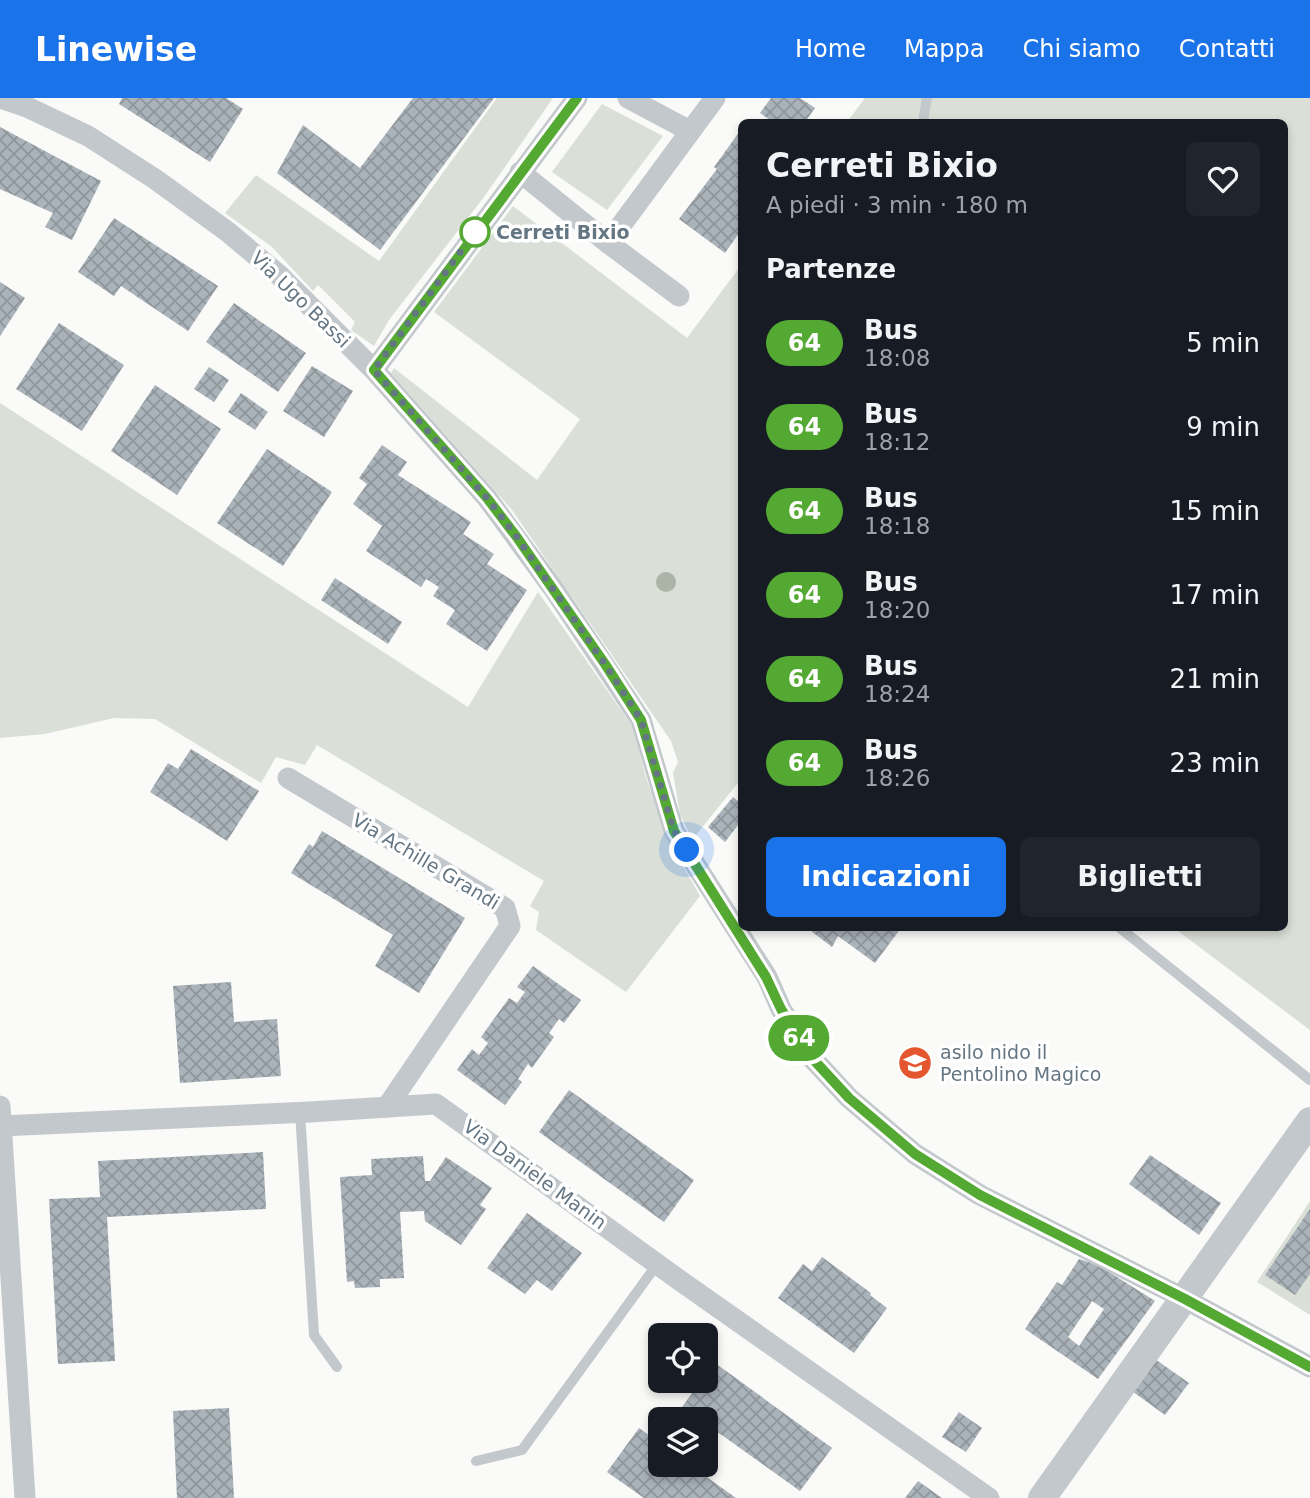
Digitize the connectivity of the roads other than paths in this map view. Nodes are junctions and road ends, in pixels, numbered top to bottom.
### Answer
1 (577, 98) edge
2 (628, 98) edge
3 (715, 98) edge
4 (927, 98) edge
5 (0, 99) edge
6 (923, 119) edge
7 (690, 131) junction
8 (520, 172) junction
9 (608, 243) junction
10 (680, 296) dead end
11 (374, 370) junction
12 (288, 778) dead end
13 (1124, 931) edge
14 (1310, 1080) edge
15 (387, 1107) junction
16 (300, 1112) junction
17 (0, 1119) edge
18 (1310, 1121) edge
19 (658, 1263) junction
20 (1185, 1299) junction
21 (337, 1367) dead end
22 (1310, 1367) edge
23 (476, 1461) dead end
24 (24, 1498) edge
25 (989, 1498) edge
26 (1042, 1498) edge

1 - 8 street
2 - 7 street
3 - 7 street
4 - 6 lane
5 - 11 street, Via Ugo Bassi
7 - 9 street
8 - 9 street
8 - 11 street
9 - 10 street
11 - 20 street, Via Ugo Bassi
12 - 15 street, Via Achille Grandi
13 - 14 lane
15 - 16 street, Via Daniele Manin
15 - 19 street, Via Daniele Manin
16 - 17 street, Via Daniele Manin
16 - 21 lane
17 - 24 street
18 - 20 street
19 - 23 lane
19 - 25 street, Via Daniele Manin
20 - 22 street, Via Ugo Bassi
20 - 26 street

